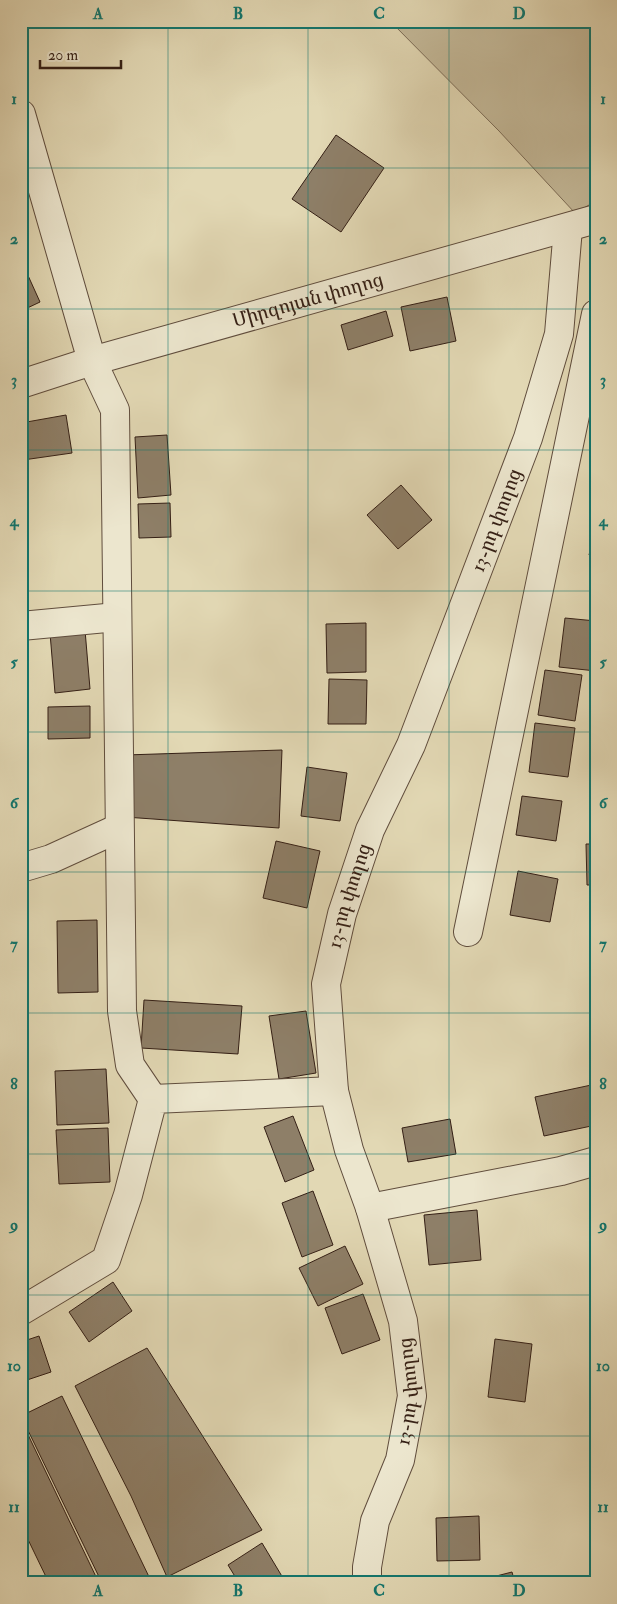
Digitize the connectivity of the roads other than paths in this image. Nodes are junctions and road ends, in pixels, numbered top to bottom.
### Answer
1 (21, 114) edge
2 (596, 219) edge
3 (568, 228) junction
4 (596, 314) edge
5 (92, 361) junction
6 (21, 384) edge
7 (117, 617) junction
8 (21, 626) edge
9 (120, 828) junction
10 (21, 868) edge
11 (468, 932) dead end
12 (334, 1091) junction
13 (153, 1099) junction
14 (596, 1161) edge
15 (370, 1208) junction
16 (21, 1311) edge
17 (367, 1583) edge

1 - 5 street
2 - 3 street, Միրզոյան փողոց
3 - 5 street, Միրզոյան փողոց
3 - 12 street, 13-րդ փողոց
4 - 11 street
5 - 6 street, Միրզոյան փողոց
5 - 7 street
7 - 8 street
7 - 9 street
9 - 10 street
9 - 13 street
12 - 13 street
12 - 15 street, 13-րդ փողոց
13 - 16 street
14 - 15 street
15 - 17 street, 13-րդ փողոց

